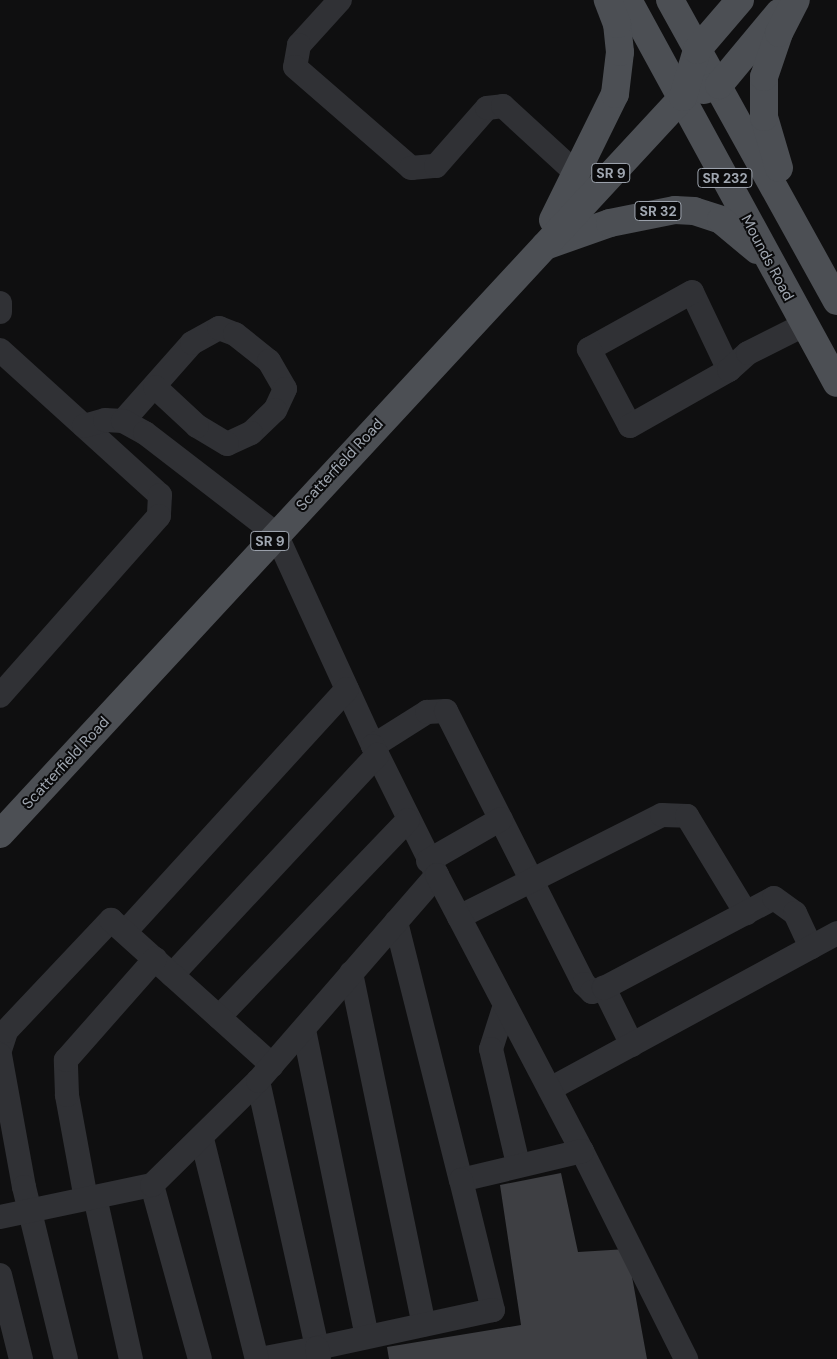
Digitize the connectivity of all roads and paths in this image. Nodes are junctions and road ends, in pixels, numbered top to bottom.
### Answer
1 (340, 0) edge
2 (608, 0) edge
3 (628, 0) edge
4 (670, 0) edge
5 (740, 0) edge
6 (789, 0) edge
7 (796, 0) edge
8 (698, 50) junction
9 (719, 85) junction
10 (683, 97) junction
11 (577, 174) junction
12 (802, 236) junction
13 (539, 248) junction
14 (767, 258) junction
15 (837, 301) edge
16 (0, 303) edge
17 (0, 312) edge
18 (804, 325) junction
19 (0, 350) edge
20 (729, 370) junction
21 (837, 383) edge
22 (155, 387) junction
23 (123, 421) junction
24 (84, 426) junction
25 (276, 534) junction
26 (347, 689) junction
27 (0, 696) edge
28 (375, 750) junction
29 (408, 820) junction
30 (501, 820) junction
31 (0, 834) edge
32 (432, 868) junction
33 (532, 881) junction
34 (746, 913) junction
35 (459, 917) junction
36 (396, 922) junction
37 (125, 932) junction
38 (837, 933) edge
39 (811, 947) junction
40 (155, 959) junction
41 (351, 973) junction
42 (172, 974) junction
43 (604, 988) junction
44 (505, 1005) junction
45 (219, 1017) junction
46 (304, 1030) junction
47 (632, 1045) junction
48 (0, 1050) edge
49 (0, 1055) edge
50 (265, 1073) junction
51 (550, 1089) junction
52 (202, 1138) junction
53 (582, 1151) junction
54 (518, 1164) junction
55 (461, 1180) junction
56 (152, 1185) junction
57 (91, 1198) junction
58 (32, 1209) junction
59 (0, 1217) edge
60 (1, 1287) edge
61 (424, 1324) junction
62 (367, 1336) junction
63 (13, 1351) edge
64 (318, 1353) edge
65 (66, 1359) edge
66 (131, 1359) edge
67 (200, 1359) edge
68 (258, 1359) edge
69 (686, 1359) edge

1 - 11 lane
2 - 11 main road
3 - 10 main road, Mounds Road / SR 232
4 - 8 main road
5 - 8 main road, Scatterfield Road / SR 9
6 - 9 main road
7 - 12 main road
8 - 9 main road
8 - 10 main road, Scatterfield Road / SR 9
9 - 10 main road, Scatterfield Road / SR 9
9 - 12 main road
10 - 13 main road, Scatterfield Road / SR 9
10 - 14 main road, Mounds Road / SR 232
11 - 13 main road
12 - 15 main road
13 - 14 main road, SR 32
13 - 25 main road, Scatterfield Road / SR 9
14 - 18 main road, Mounds Road / SR 32
16 - 17 lane
18 - 20 lane
18 - 21 main road, Mounds Road / SR 32
19 - 24 lane
20 - 20 lane
22 - 22 lane
22 - 23 lane
23 - 24 lane
23 - 25 lane
24 - 27 lane
25 - 26 lane
25 - 31 main road, Scatterfield Road / SR 9
26 - 28 lane
26 - 37 lane
28 - 29 lane
28 - 30 lane
28 - 42 lane
29 - 32 lane
29 - 45 lane
30 - 32 lane
30 - 33 lane
32 - 35 lane
32 - 36 lane
33 - 34 lane
33 - 35 lane
33 - 43 lane
34 - 39 lane
34 - 43 lane
35 - 44 lane
36 - 41 lane
36 - 55 lane
37 - 40 lane
37 - 48 lane
38 - 39 lane
39 - 47 lane
40 - 42 lane
40 - 57 lane
41 - 46 lane
41 - 61 lane
42 - 45 lane
43 - 47 lane
44 - 51 lane
44 - 54 lane
45 - 50 lane
46 - 50 lane
46 - 62 lane
47 - 51 lane
49 - 58 lane
50 - 52 lane
50 - 64 lane
51 - 53 lane
52 - 56 lane
52 - 68 lane
53 - 54 lane
53 - 69 lane
54 - 55 lane
55 - 61 lane
56 - 57 lane
56 - 67 lane
57 - 58 lane
57 - 66 lane
58 - 59 lane
58 - 65 lane
60 - 63 lane
61 - 62 lane
62 - 64 lane
64 - 68 lane

